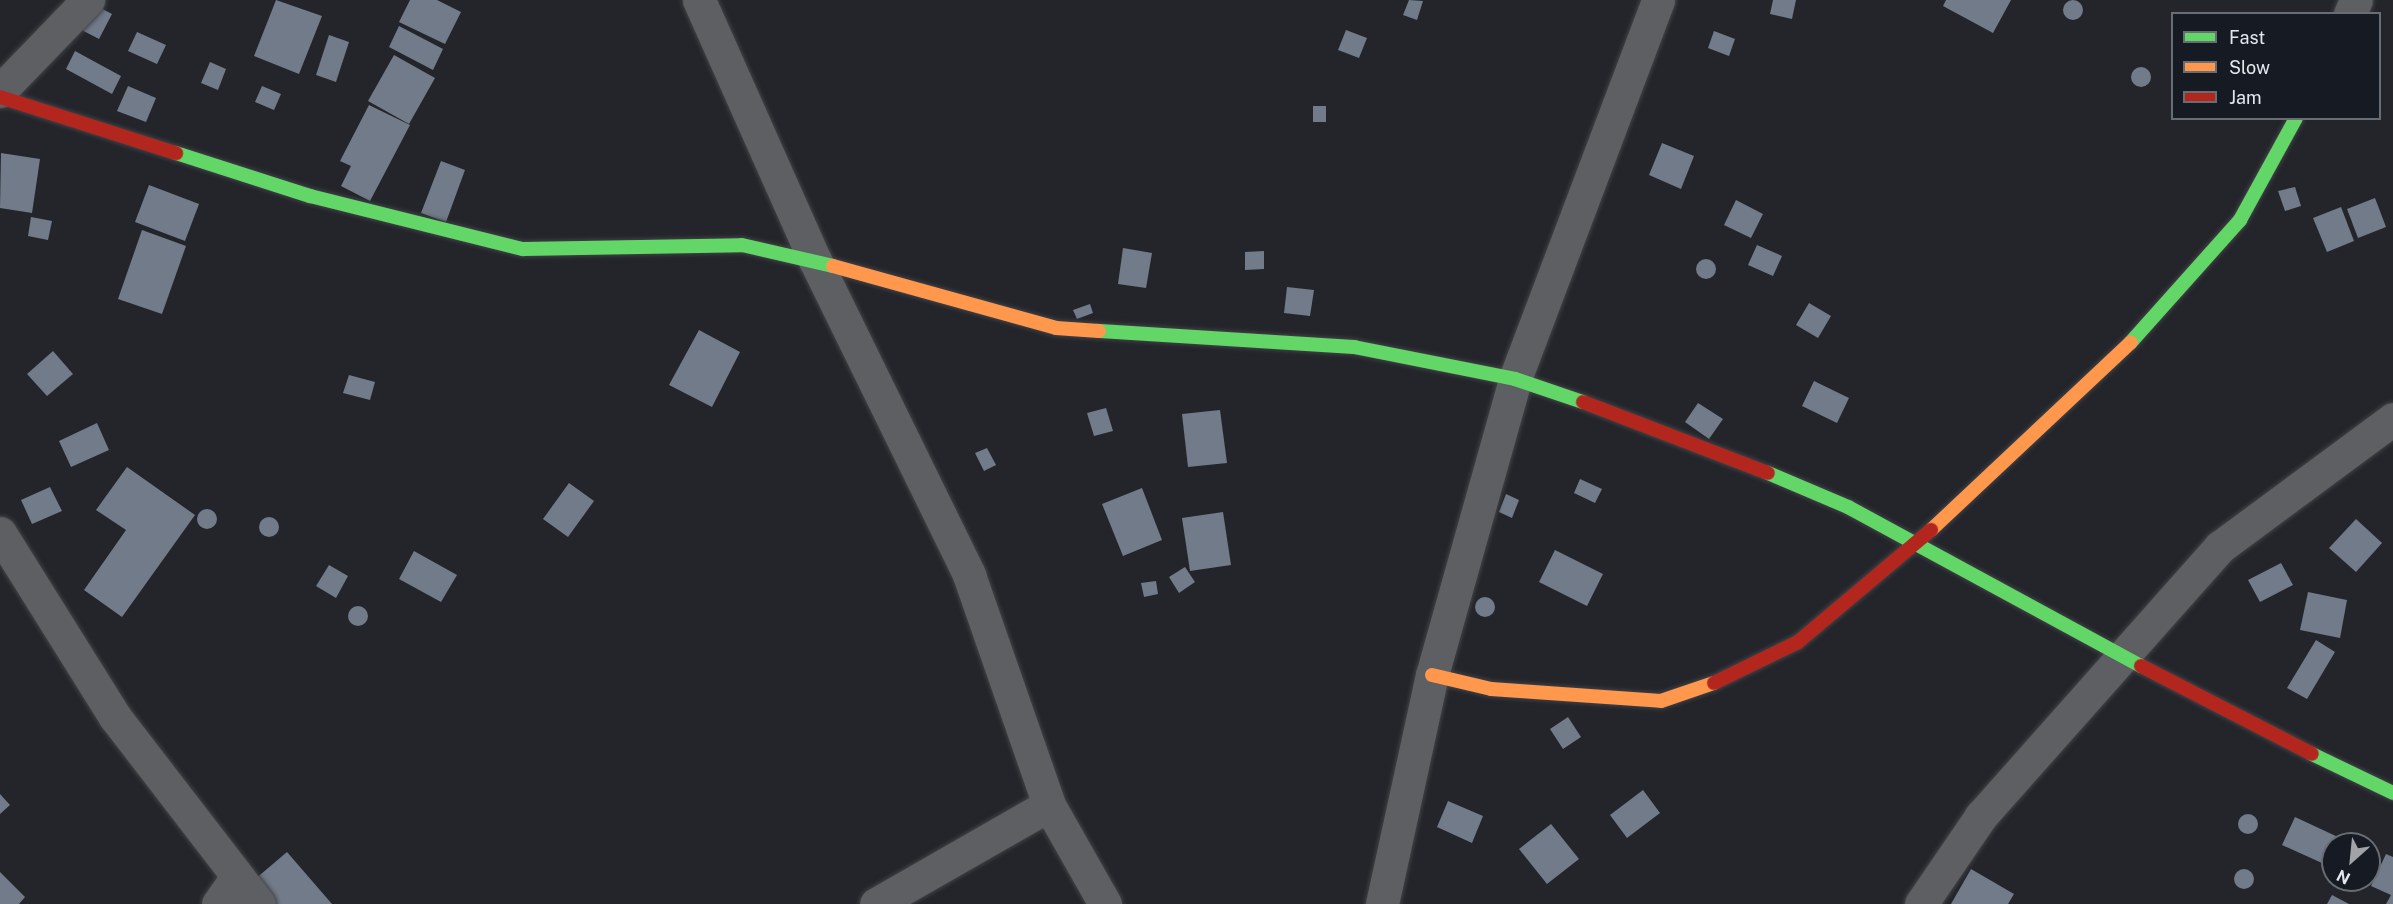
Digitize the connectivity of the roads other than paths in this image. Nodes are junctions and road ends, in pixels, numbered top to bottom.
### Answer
1 (88, 0) edge
2 (699, 0) edge
3 (1658, 0) edge
4 (0, 90) edge
5 (0, 97) edge
6 (2295, 120) edge
7 (816, 260) junction
8 (1515, 379) junction
9 (2393, 419) edge
10 (0, 533) edge
11 (1916, 544) junction
12 (2124, 657) junction
13 (1432, 675) junction
14 (2393, 793) edge
15 (1049, 805) junction
16 (227, 891) edge
17 (259, 904) edge
18 (876, 904) edge
19 (1105, 904) edge
20 (1382, 904) edge
21 (1921, 904) edge

1 - 4 street
2 - 7 street
3 - 8 street
5 - 7 street
6 - 11 street
7 - 8 street
7 - 15 street
8 - 11 street
8 - 13 street
9 - 12 street
10 - 16 street
11 - 12 street
11 - 13 street
12 - 14 street
12 - 21 street
13 - 20 street
15 - 18 street
15 - 19 street
16 - 17 street

